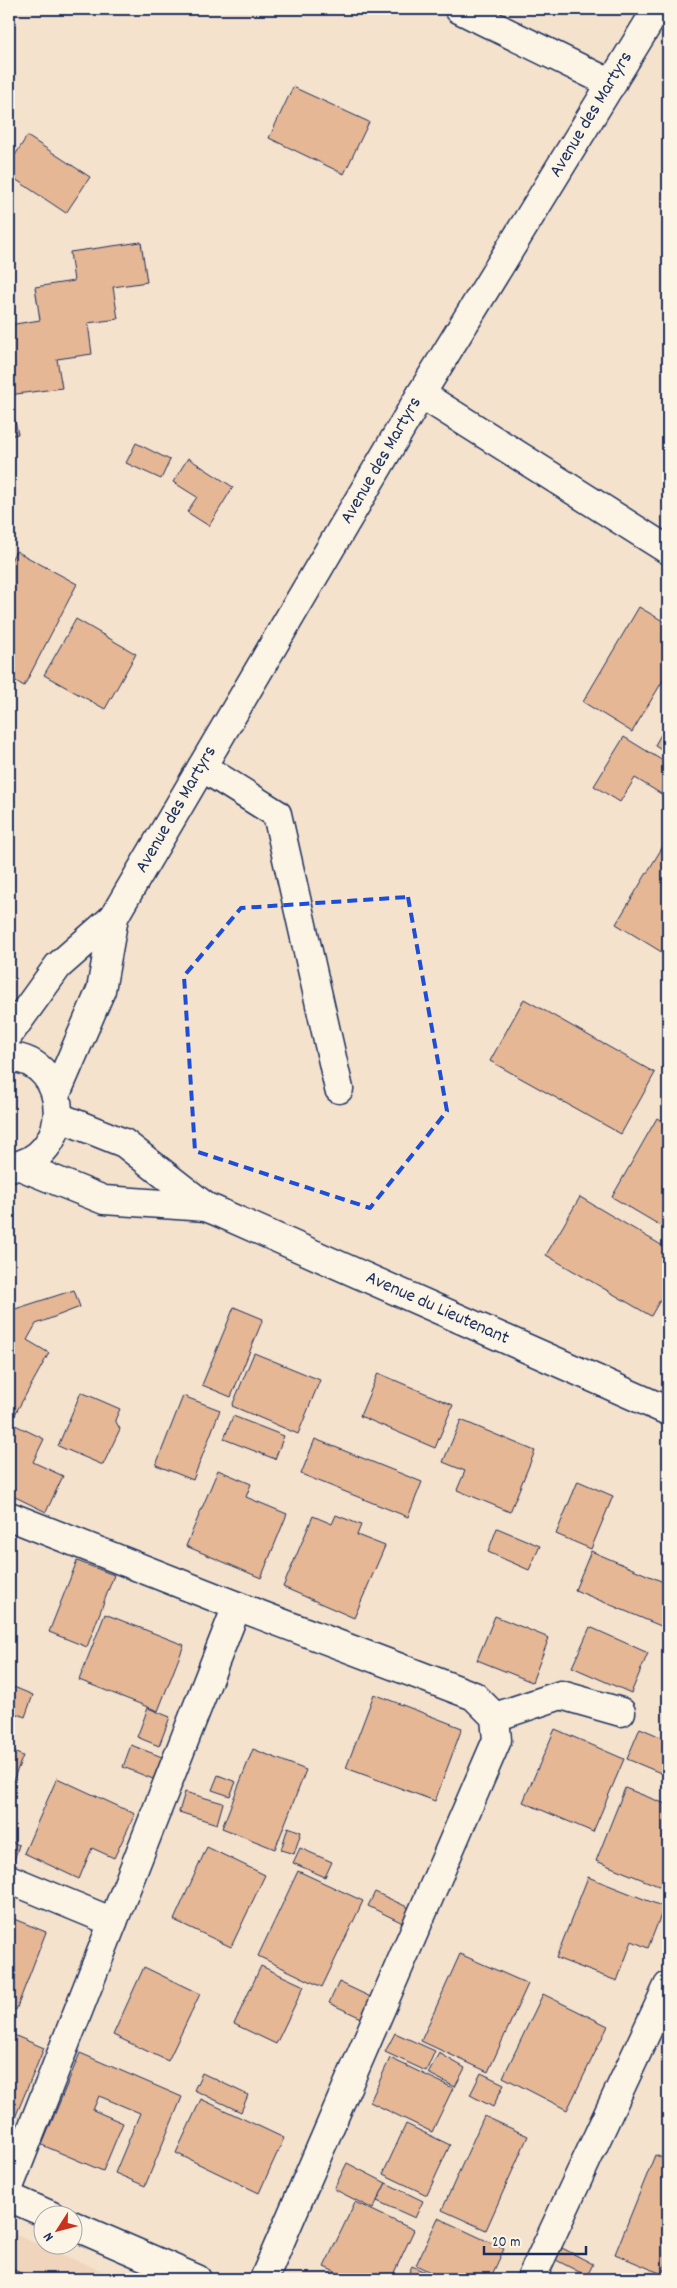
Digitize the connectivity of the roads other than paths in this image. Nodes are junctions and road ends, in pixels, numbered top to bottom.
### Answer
1 (459, 9) edge
2 (657, 9) edge
3 (612, 84) junction
4 (421, 394) junction
5 (668, 550) edge
6 (202, 767) junction
7 (114, 917) junction
8 (9, 1034) edge
9 (9, 1057) edge
10 (339, 1089) dead end
11 (58, 1105) junction
12 (15, 1166) edge
13 (206, 1207) junction
14 (668, 1412) edge
15 (9, 1516) edge
16 (237, 1606) junction
17 (621, 1712) dead end
18 (494, 1717) junction
19 (9, 1879) edge
20 (113, 1922) junction
21 (668, 1986) edge
22 (9, 2187) edge
23 (9, 2197) edge
24 (32, 2207) edge
25 (82, 2229) edge
26 (197, 2279) edge
27 (264, 2279) edge
28 (531, 2279) edge

1 - 3 street
2 - 3 street, Avenue des Martyrs
3 - 4 street, Avenue des Martyrs
4 - 5 street
4 - 6 street, Avenue des Martyrs
6 - 7 street, Avenue des Martyrs
6 - 10 street
7 - 8 street, Avenue des Martyrs
7 - 11 street, Avenue des Martyrs
9 - 11 street
11 - 12 street, Avenue des Martyrs
11 - 13 street, Avenue du Lieutenant
12 - 13 street, Avenue du Lieutenant
13 - 14 street, Avenue du Lieutenant
15 - 16 street
16 - 18 street
16 - 20 street
17 - 18 street
18 - 27 street
19 - 20 street
20 - 22 street
21 - 28 street
23 - 24 street
25 - 26 street

